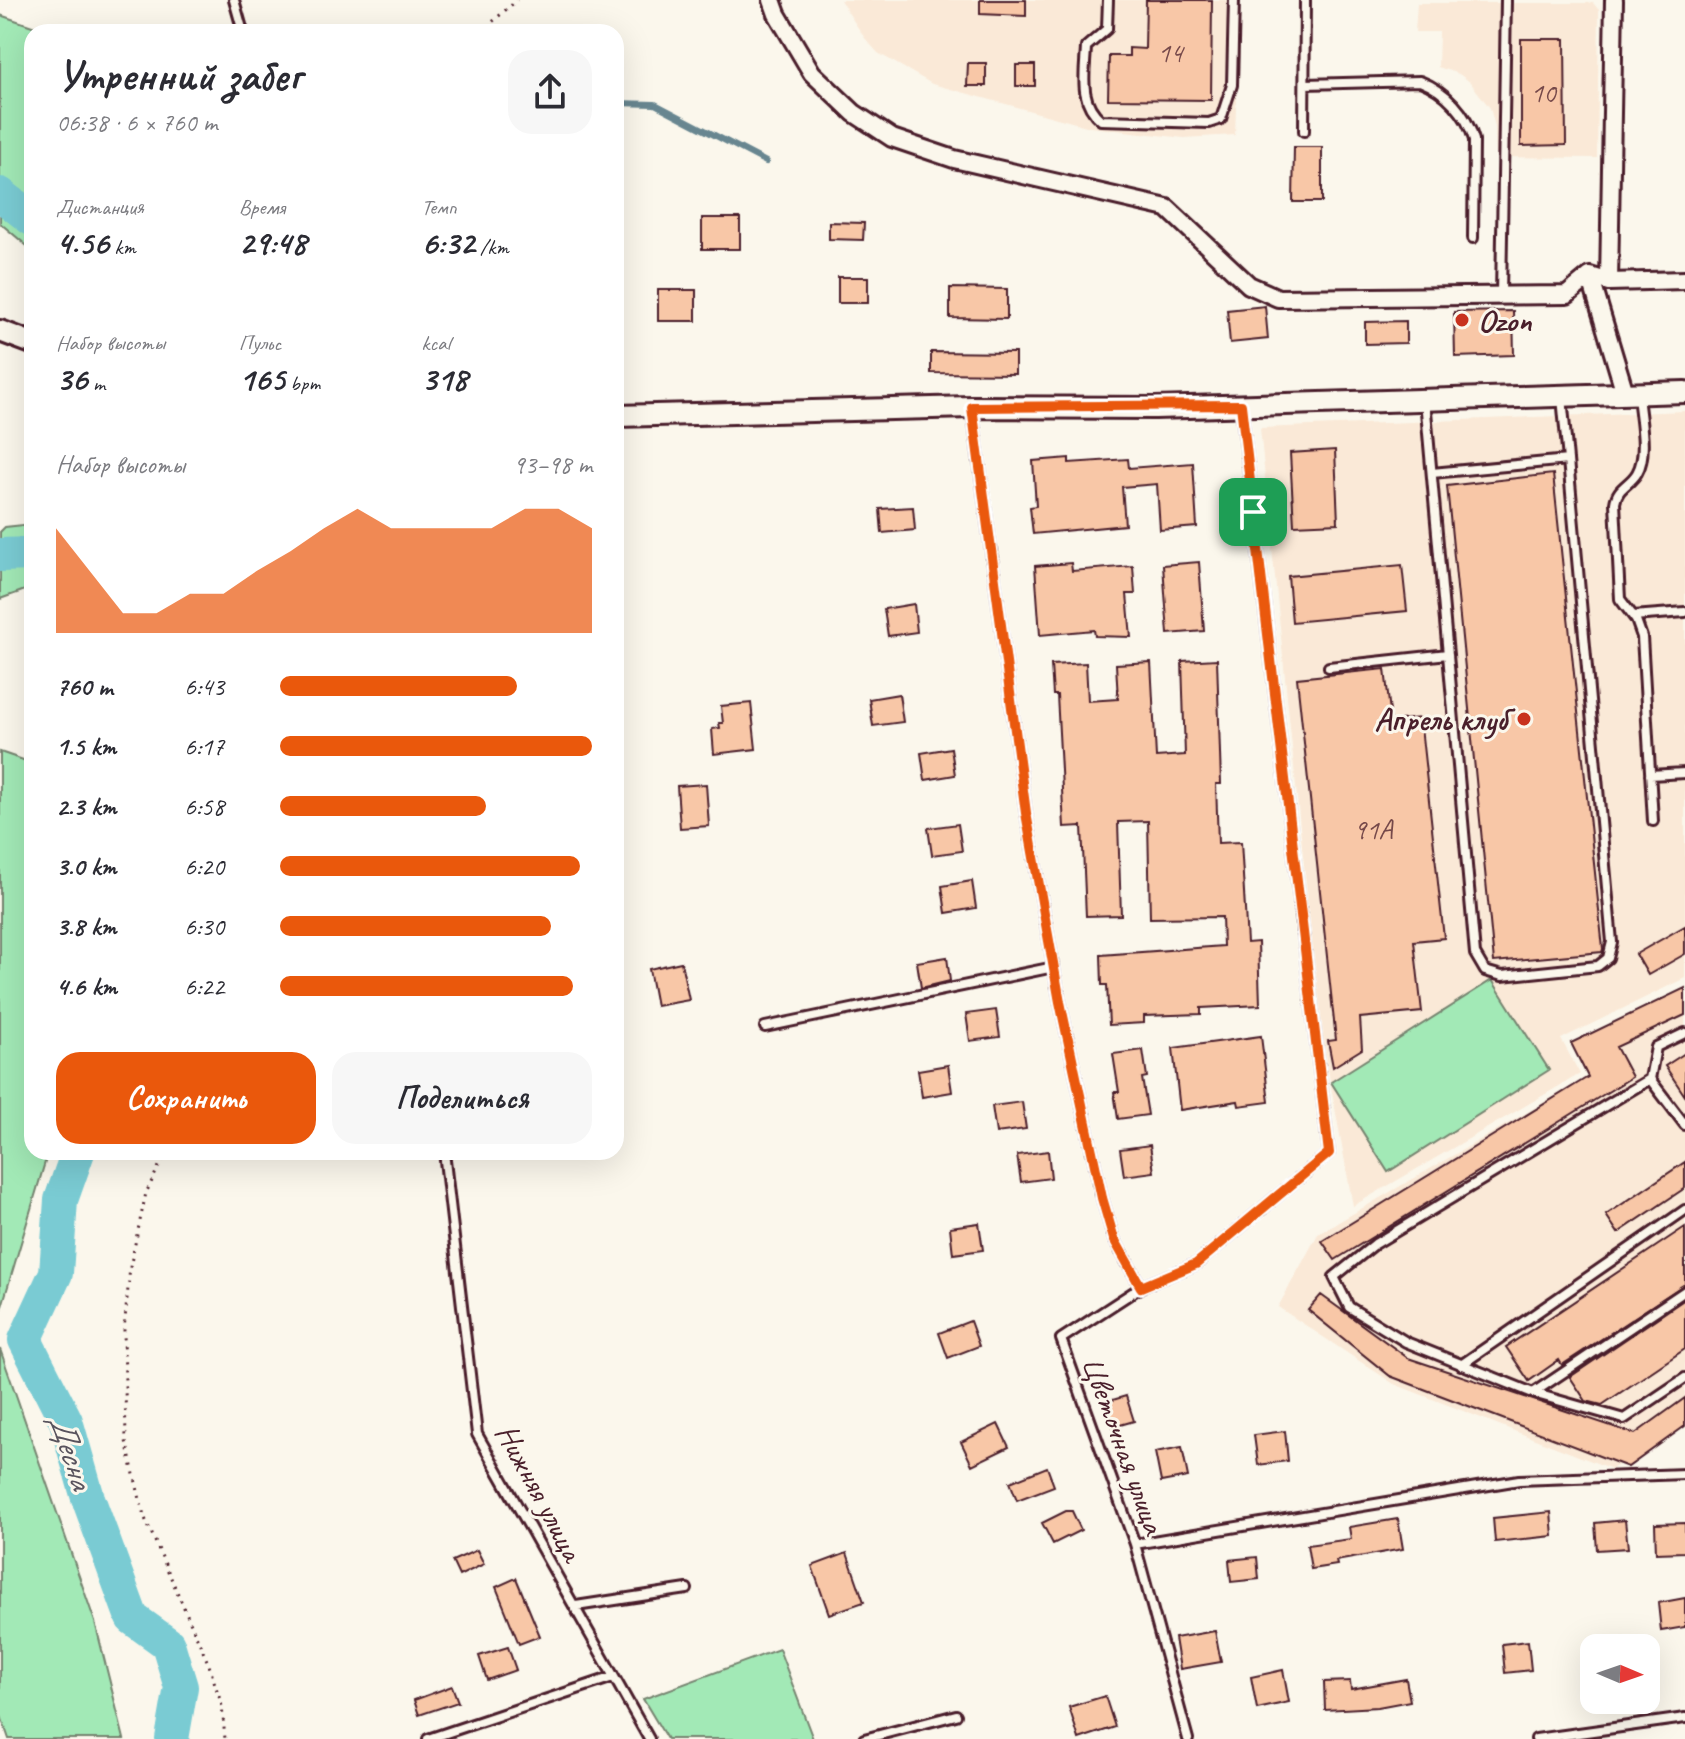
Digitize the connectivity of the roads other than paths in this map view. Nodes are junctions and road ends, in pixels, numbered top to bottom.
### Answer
1 (234, 0) edge
2 (772, 0) edge
3 (1108, 0) edge
4 (1234, 0) edge
5 (1305, 0) edge
6 (1506, 0) edge
7 (1614, 0) edge
8 (241, 24) edge
9 (1305, 84) junction
10 (1304, 131) dead end
11 (1473, 238) dead end
12 (1590, 276) junction
13 (1685, 280) edge
14 (1609, 282) junction
15 (1501, 295) junction
16 (0, 331) edge
17 (24, 340) edge
18 (1685, 392) edge
19 (1632, 393) junction
20 (1562, 395) junction
21 (1425, 399) junction
22 (1241, 405) junction
23 (972, 407) junction
24 (624, 416) edge
25 (1568, 460) junction
26 (1432, 473) junction
27 (1685, 612) edge
28 (1633, 616) junction
29 (1448, 654) junction
30 (1329, 667) dead end
31 (1685, 773) edge
32 (1650, 775) junction
33 (1653, 821) dead end
34 (1054, 967) junction
35 (765, 1027) dead end
36 (1685, 1033) edge
37 (1650, 1079) junction
38 (1685, 1125) edge
39 (445, 1160) edge
40 (1685, 1210) edge
41 (1141, 1287) junction
42 (1685, 1291) edge
43 (1461, 1365) junction
44 (1685, 1378) edge
45 (1533, 1393) junction
46 (1685, 1474) edge
47 (1135, 1544) junction
48 (687, 1589) dead end
49 (576, 1606) junction
50 (613, 1677) junction
51 (956, 1715) dead end
52 (1685, 1718) edge
53 (428, 1739) edge
54 (649, 1739) edge
55 (864, 1739) edge
56 (1188, 1739) edge
57 (1536, 1739) edge

1 - 8 lane
2 - 15 street
3 - 4 lane
5 - 9 lane
6 - 15 lane
7 - 14 street
9 - 10 lane
9 - 11 lane
12 - 14 street
12 - 15 street
12 - 19 street
13 - 14 street
16 - 17 street
18 - 19 street
19 - 20 street
19 - 28 lane
20 - 21 street
20 - 25 lane
21 - 22 street
21 - 26 lane
22 - 23 street
22 - 41 lane
23 - 24 street
23 - 34 lane
25 - 26 lane
25 - 29 lane
26 - 29 lane
27 - 28 lane
28 - 32 lane
29 - 30 lane
31 - 32 lane
32 - 33 lane
34 - 35 lane
34 - 41 lane
36 - 37 lane
37 - 38 lane
37 - 43 lane
39 - 49 lane, Нижняя улица
40 - 43 lane
41 - 47 lane, Цветочная улица
42 - 45 lane
43 - 45 lane
44 - 45 lane
46 - 47 lane
47 - 56 lane, Цветочная улица
48 - 49 lane
49 - 50 lane, Нижняя улица
50 - 53 lane
50 - 54 lane, Нижняя улица
51 - 55 lane
52 - 57 lane

